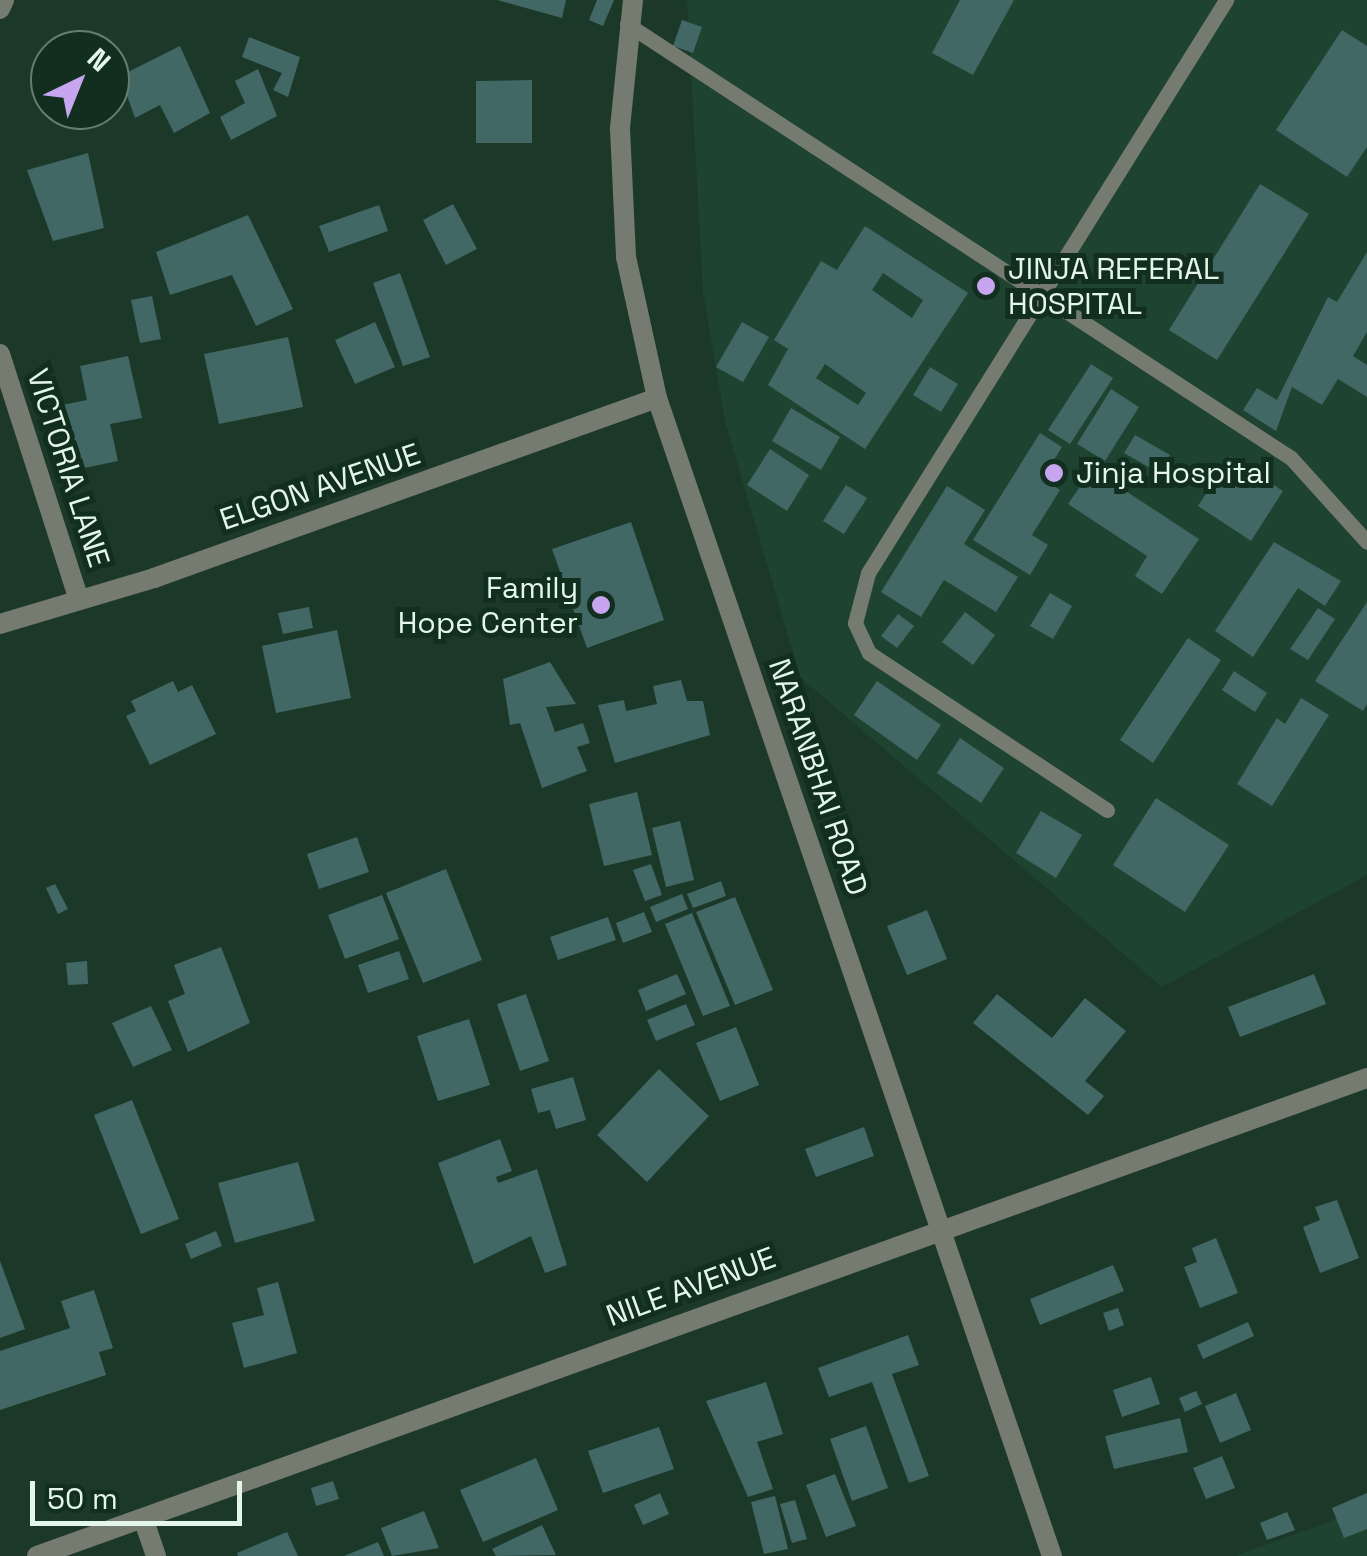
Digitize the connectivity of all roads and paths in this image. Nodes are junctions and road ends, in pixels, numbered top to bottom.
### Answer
1 (4, 0) edge
2 (633, 0) edge
3 (1226, 0) edge
4 (0, 9) edge
5 (627, 24) junction
6 (1038, 297) junction
7 (0, 354) edge
8 (657, 398) junction
9 (1367, 542) edge
10 (79, 600) junction
11 (0, 624) edge
12 (1107, 810) dead end
13 (1367, 1078) edge
14 (940, 1227) junction
15 (144, 1521) junction
16 (37, 1556) edge
17 (156, 1556) edge
18 (1052, 1556) edge

1 - 4 street
2 - 5 street, NARANBHAI ROAD
3 - 6 lane
5 - 6 lane
5 - 8 street, NARANBHAI ROAD
6 - 9 lane
6 - 12 lane
7 - 10 street, VICTORIA LANE
8 - 10 street, ELGON AVENUE
8 - 14 street, NARANBHAI ROAD
10 - 11 street, ELGON AVENUE
13 - 14 street, NILE AVENUE
14 - 15 street, NILE AVENUE
14 - 18 street, NARANBHAI ROAD
15 - 16 street, NILE AVENUE
15 - 17 street

